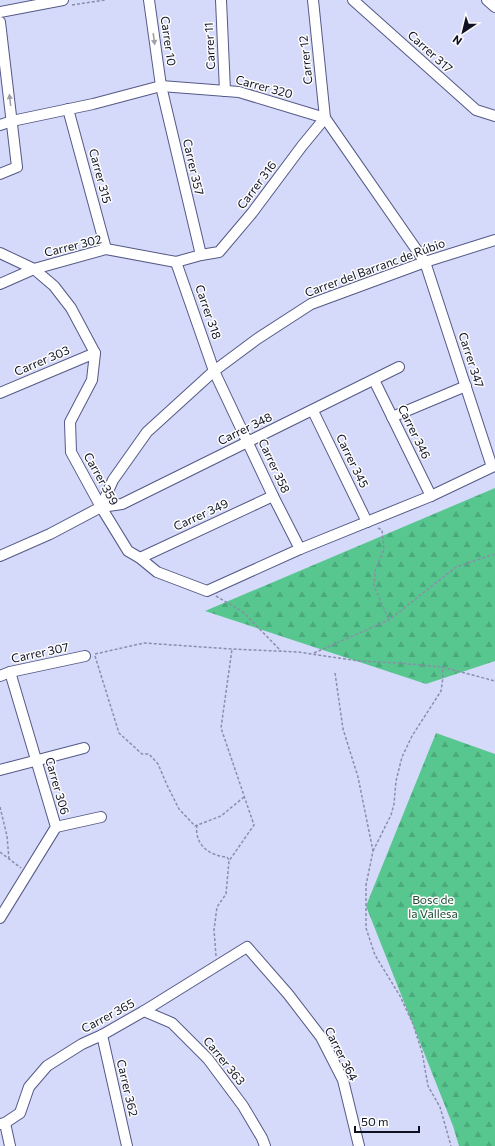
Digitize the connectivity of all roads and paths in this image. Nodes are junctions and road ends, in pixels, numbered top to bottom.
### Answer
1 (63, 0) edge
2 (149, 0) edge
3 (221, 0) edge
4 (313, 0) edge
5 (352, 0) edge
6 (487, 0) edge
7 (495, 7) edge
8 (0, 12) edge
9 (0, 22) edge
10 (161, 86) junction
11 (225, 91) junction
12 (68, 109) junction
13 (495, 116) edge
14 (325, 118) junction
15 (12, 121) junction
16 (0, 125) edge
17 (0, 174) edge
18 (495, 240) edge
19 (106, 249) junction
20 (0, 253) edge
21 (201, 255) junction
22 (176, 262) junction
23 (425, 262) junction
24 (34, 269) junction
25 (0, 284) edge
26 (95, 353) junction
27 (399, 368) dead end
28 (214, 371) junction
29 (374, 380) junction
30 (466, 386) junction
31 (0, 393) edge
32 (313, 411) junction
33 (392, 417) junction
34 (248, 442) junction
35 (273, 496) junction
36 (431, 496) junction
37 (101, 507) junction
38 (367, 522) junction
39 (300, 549) junction
40 (495, 554) edge
41 (0, 556) edge
42 (140, 558) junction
43 (207, 591) junction
44 (389, 620) junction
45 (232, 649) junction
46 (282, 651) junction
47 (313, 653) junction
48 (90, 655) junction
49 (442, 667) junction
50 (10, 672) junction
51 (335, 673) dead end
52 (0, 676) edge
53 (495, 682) edge
54 (84, 748) dead end
55 (36, 760) junction
56 (0, 770) edge
57 (244, 797) junction
58 (0, 807) edge
59 (101, 817) dead end
60 (56, 826) junction
61 (197, 826) junction
62 (373, 851) junction
63 (0, 852) edge
64 (10, 859) junction
65 (230, 860) junction
66 (28, 872) junction
67 (0, 918) edge
68 (247, 947) joint
69 (217, 966) junction
70 (144, 1011) junction
71 (102, 1036) junction
72 (2, 1123) edge
73 (10, 1146) edge
74 (127, 1146) edge
75 (265, 1146) edge
76 (359, 1146) edge
77 (451, 1146) edge

1 - 8 street
2 -> 10 street, Carrer 10
3 - 11 street, Carrer 11
4 - 14 street, Carrer 12
5 - 13 street, Carrer 317
6 - 7 street
15 -> 9 street
10 - 11 street, Carrer 320
10 - 12 street, Carrer 320
10 - 21 street, Carrer 357
11 - 14 street, Carrer 320
12 - 15 street, Carrer 320
12 - 19 street, Carrer 315
14 - 21 street, Carrer 316
14 - 23 street
15 - 16 street, Carrer 320
15 - 17 street
18 - 23 street, Carrer del Barranc de Rúbio
19 - 22 street, Carrer 302
19 - 24 street, Carrer 302
20 - 24 street
21 - 22 street, Carrer 302
22 - 28 street, Carrer 318
23 - 28 street, Carrer del Barranc de Rúbio
23 - 30 street, Carrer 347
24 - 25 street, Carrer 302
24 - 26 street
26 - 31 street, Carrer 303
26 - 37 street, Carrer 359
27 - 29 street, Carrer 348
28 - 34 street, Carrer 358
28 - 37 street, Carrer del Barranc de Rúbio
29 - 32 street, Carrer 348
29 - 33 street, Carrer 346
30 - 33 street
30 - 36 street, Carrer 347
32 - 34 street, Carrer 348
32 - 38 street, Carrer 345
33 - 36 street, Carrer 346
34 - 35 street, Carrer 358
34 - 37 street, Carrer 348
35 - 39 street, Carrer 358
35 - 42 street, Carrer 349
36 - 38 street
37 - 41 street
37 - 42 street, Carrer 359
38 - 39 street
38 - 44 path
39 - 43 street
40 - 44 path
42 - 43 street, Carrer 359
43 - 46 path
44 - 47 path
45 - 46 path
45 - 48 path
45 - 57 path
46 - 47 path
47 - 49 path
48 - 50 street, Carrer 307
48 - 61 path
49 - 53 path
49 - 62 path
50 - 52 street, Carrer 307
50 - 55 street, Carrer 306
51 - 62 path
54 - 55 street
55 - 56 street
55 - 60 street, Carrer 306
57 - 61 path
57 - 65 path
58 - 64 path
59 - 60 street
60 - 66 street, Carrer 306
61 - 65 path
62 - 77 path
63 - 64 path
64 - 66 path
65 - 69 path
66 - 67 street, Carrer 306
68 - 69 street, Carrer 365
68 - 76 street, Carrer 364
69 - 70 street, Carrer 365
70 - 71 street, Carrer 365
70 - 75 street, Carrer 363
71 - 72 street, Carrer 365
71 - 74 street, Carrer 362
72 - 73 street

